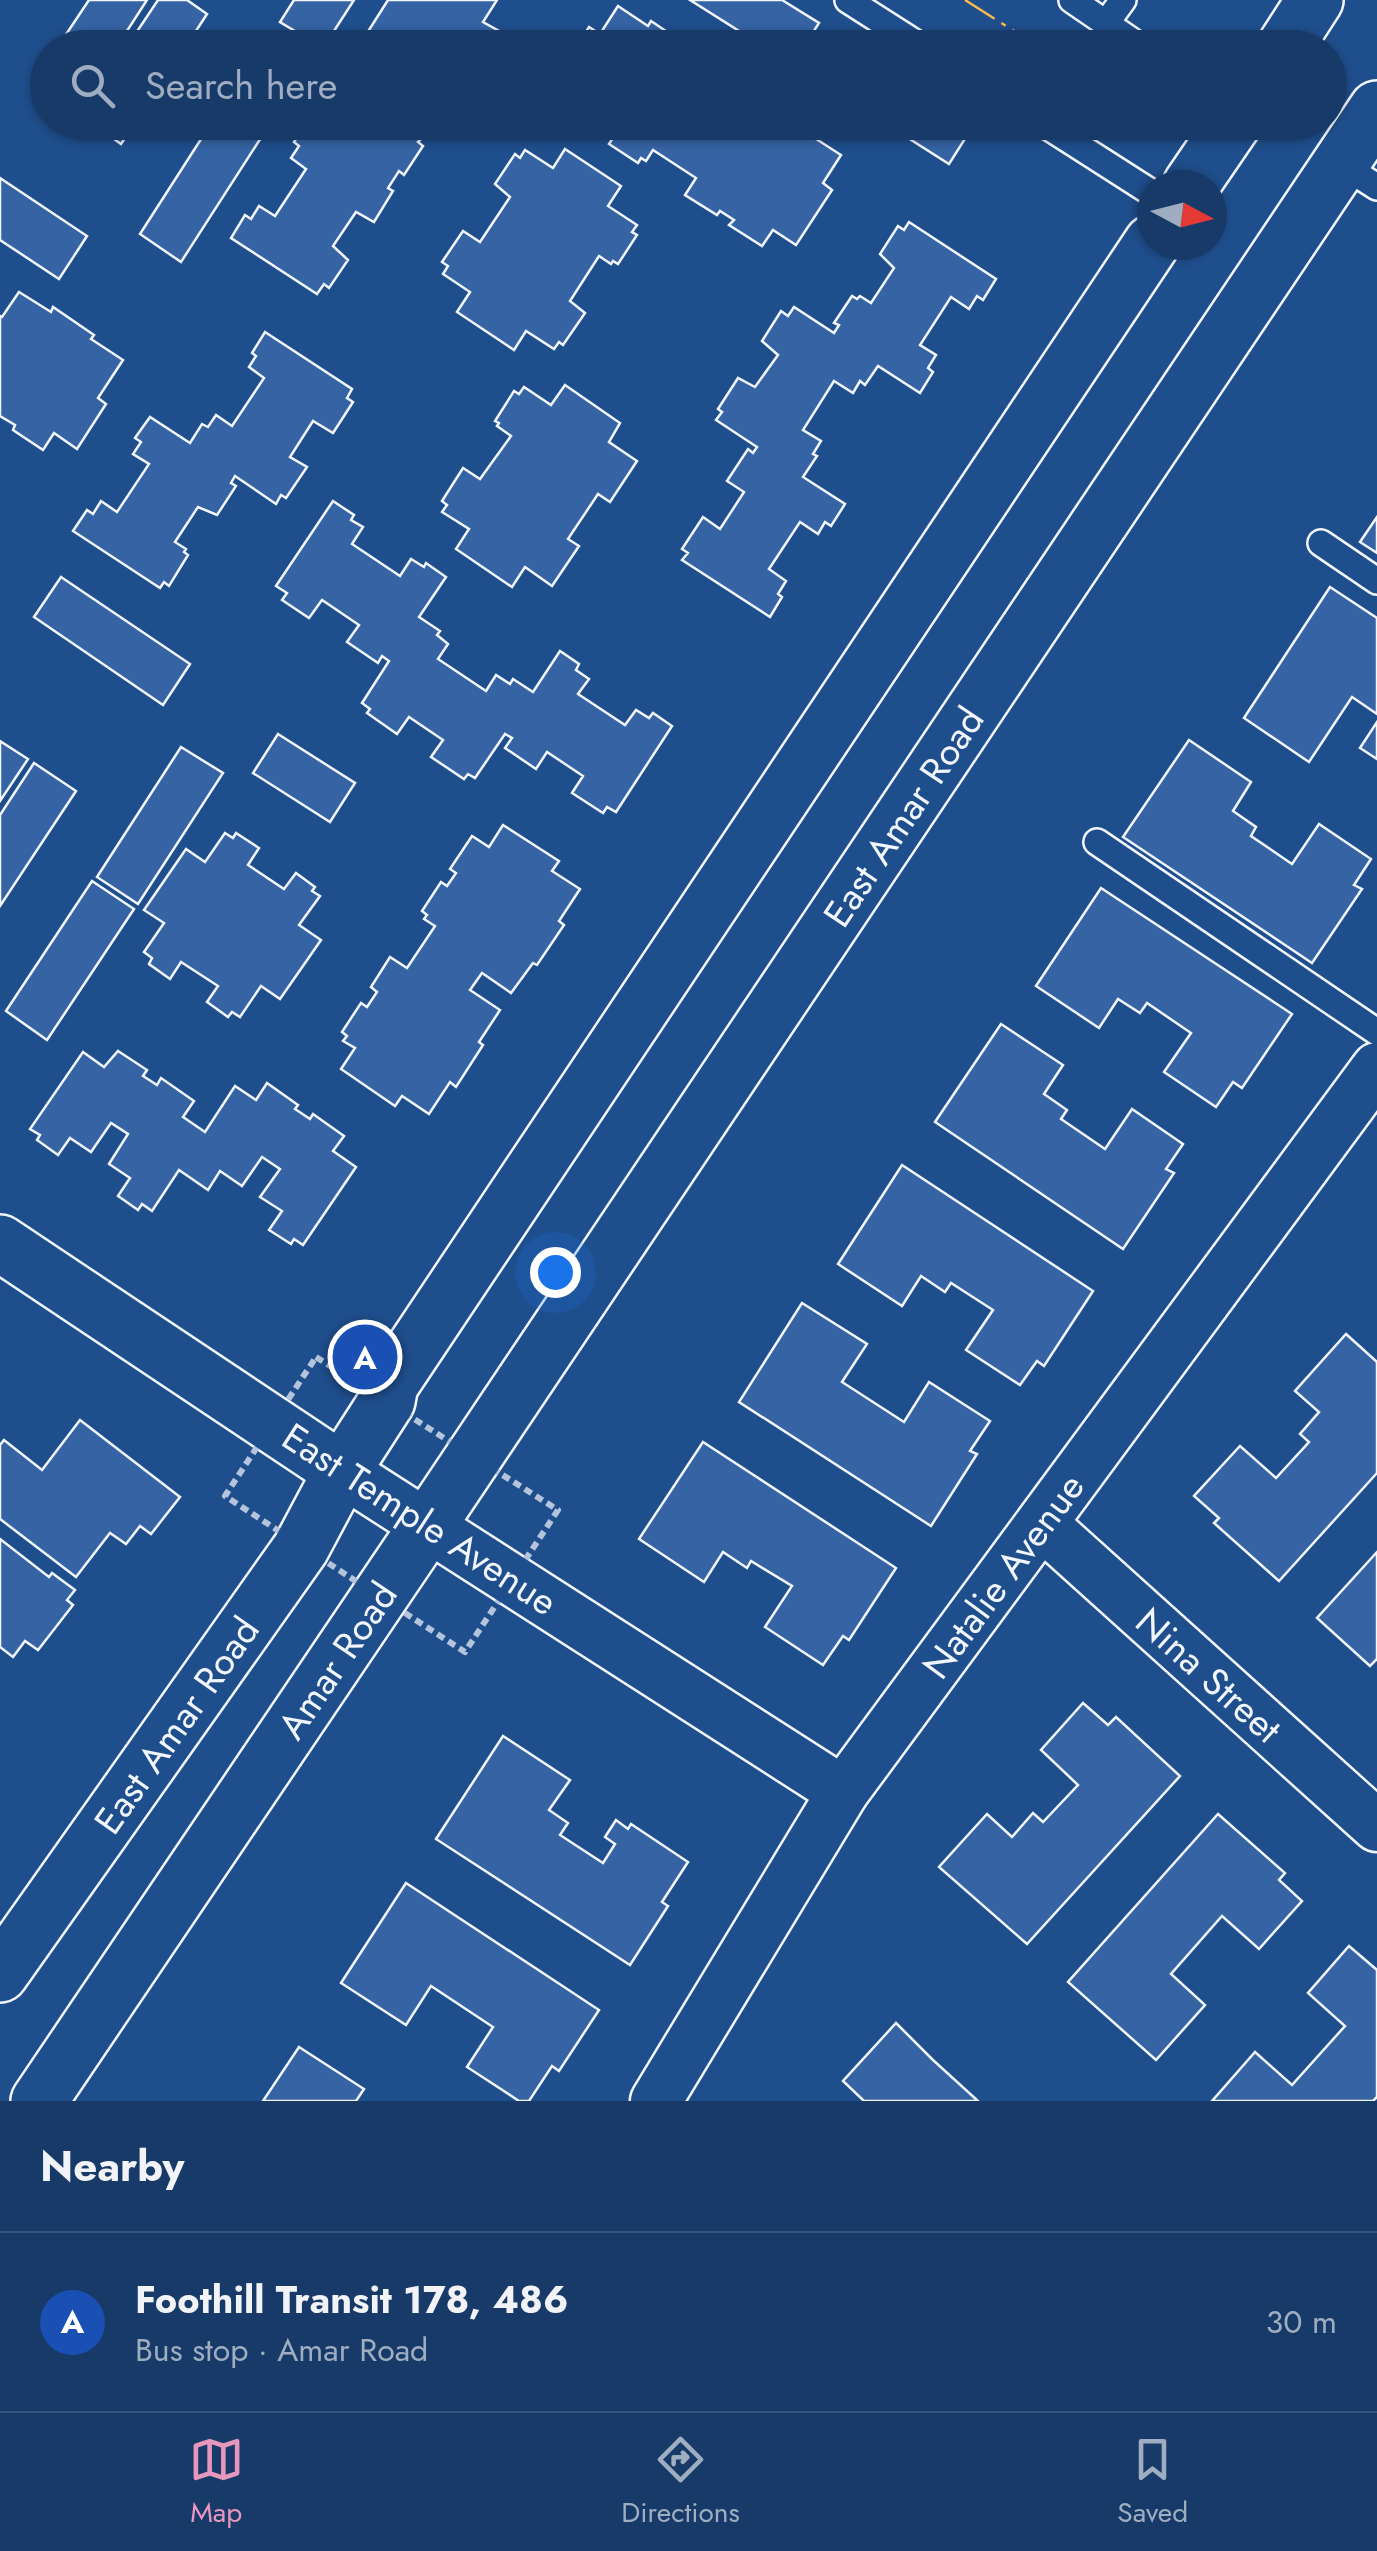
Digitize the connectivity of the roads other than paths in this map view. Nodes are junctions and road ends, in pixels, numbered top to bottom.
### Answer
1 (848, 0) edge
2 (1072, 0) edge
3 (1122, 0) edge
4 (1315, 0) edge
5 (1107, 22) junction
6 (895, 30) edge
7 (1118, 30) edge
8 (1296, 30) edge
9 (1377, 110) edge
10 (1069, 140) edge
11 (1222, 140) edge
12 (1201, 170) edge
13 (1359, 175) edge
14 (1137, 183) edge
15 (1141, 260) edge
16 (1321, 543) dead end
17 (1377, 581) edge
18 (1097, 842) dead end
19 (1377, 1032) edge
20 (1377, 1068) edge
21 (5, 1255) edge
22 (342, 1471) junction
23 (1042, 1524) junction
24 (428, 1526) junction
25 (843, 1792) junction
26 (1377, 1826) edge
27 (0, 1974) edge
28 (38, 2101) edge
29 (656, 2101) edge

1 - 6 lane
2 - 5 lane
3 - 5 lane
4 - 8 main road
5 - 7 lane
9 - 13 main road, East Amar Road
10 - 14 lane
11 - 12 main road
13 - 24 main road, East Amar Road
15 - 22 main road
16 - 17 lane
18 - 19 lane
20 - 23 street, Natalie Avenue
21 - 22 main road, East Temple Avenue
22 - 24 street, East Temple Avenue
22 - 27 main road, East Amar Road
23 - 25 street, Natalie Avenue
23 - 26 street, Nina Street
24 - 25 street, East Temple Avenue
24 - 28 main road, Amar Road
25 - 29 street, Natalie Avenue

